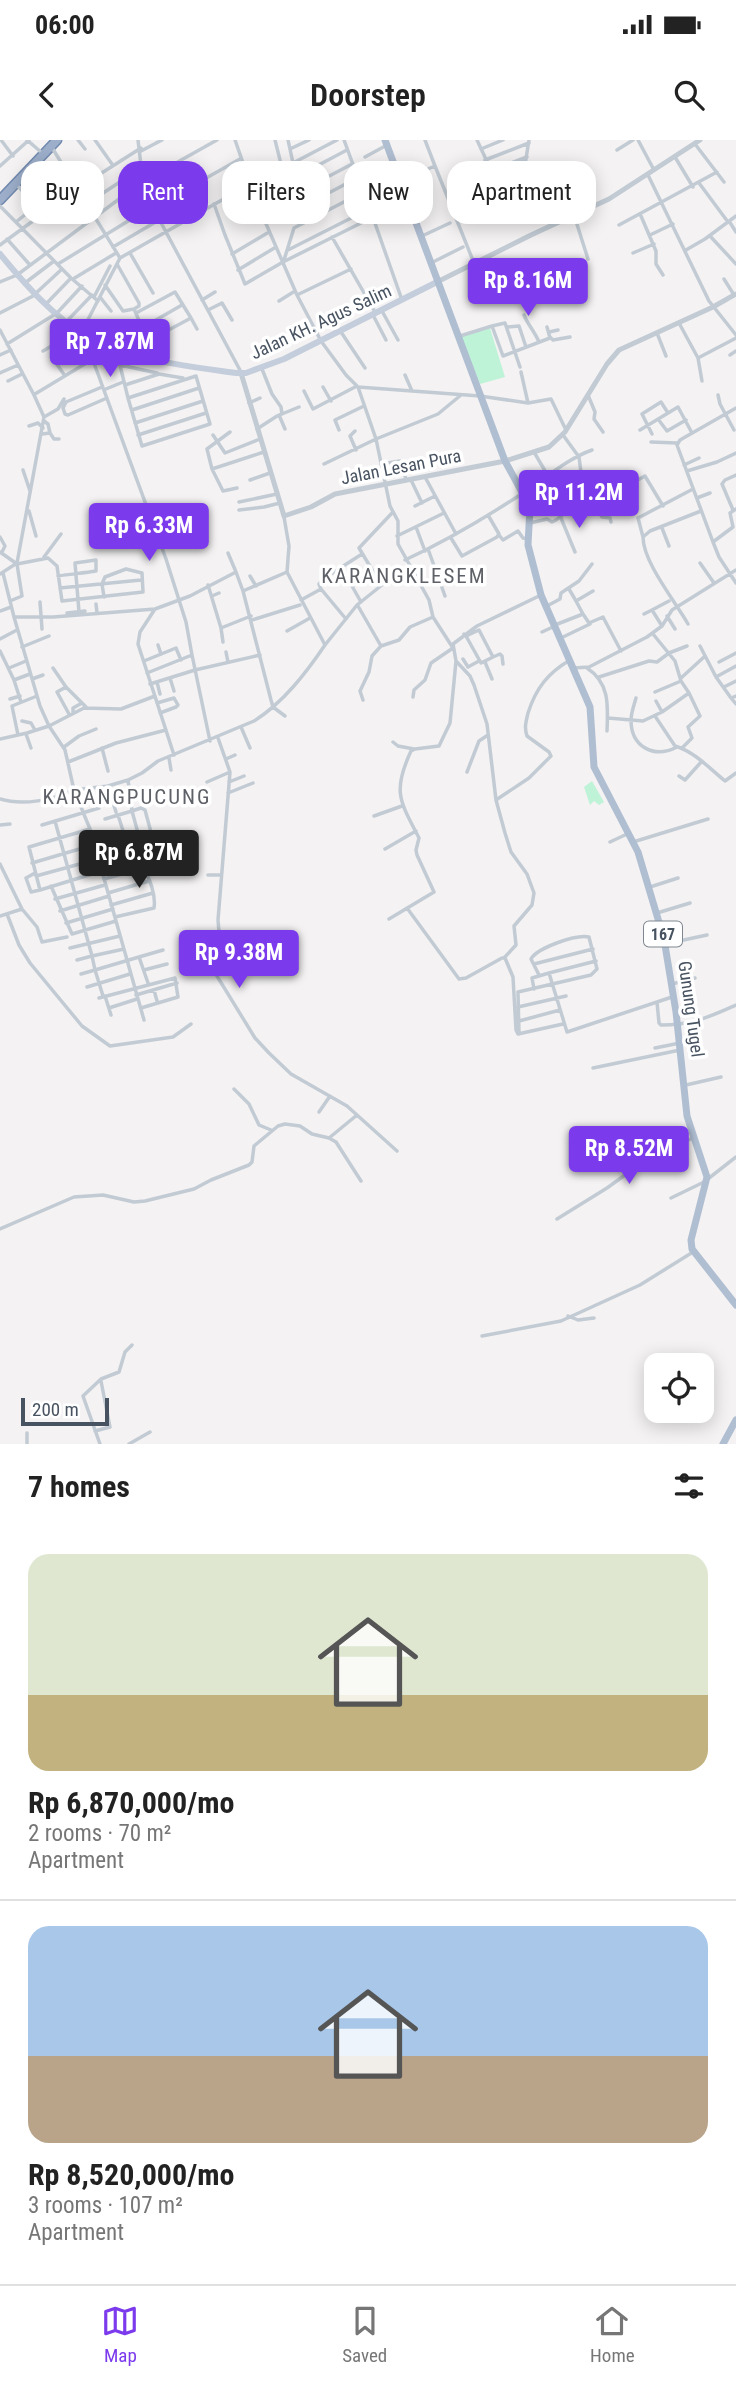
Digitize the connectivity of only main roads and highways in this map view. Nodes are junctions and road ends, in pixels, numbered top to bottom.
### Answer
1 (53, 142) edge
2 (386, 143) edge
3 (39, 156) junction
4 (4, 191) edge
5 (0, 200) edge
6 (0, 255) edge
7 (437, 282) junction
8 (736, 1305) edge
9 (736, 1420) edge
10 (723, 1444) edge

1 - 3 highway
2 - 7 main road, 167
3 - 4 highway
3 - 4 highway
4 - 5 highway
6 - 7 main road, Jalan KH. Agus Salim
7 - 8 main road, Gunung Tugel / 167
9 - 10 main road

